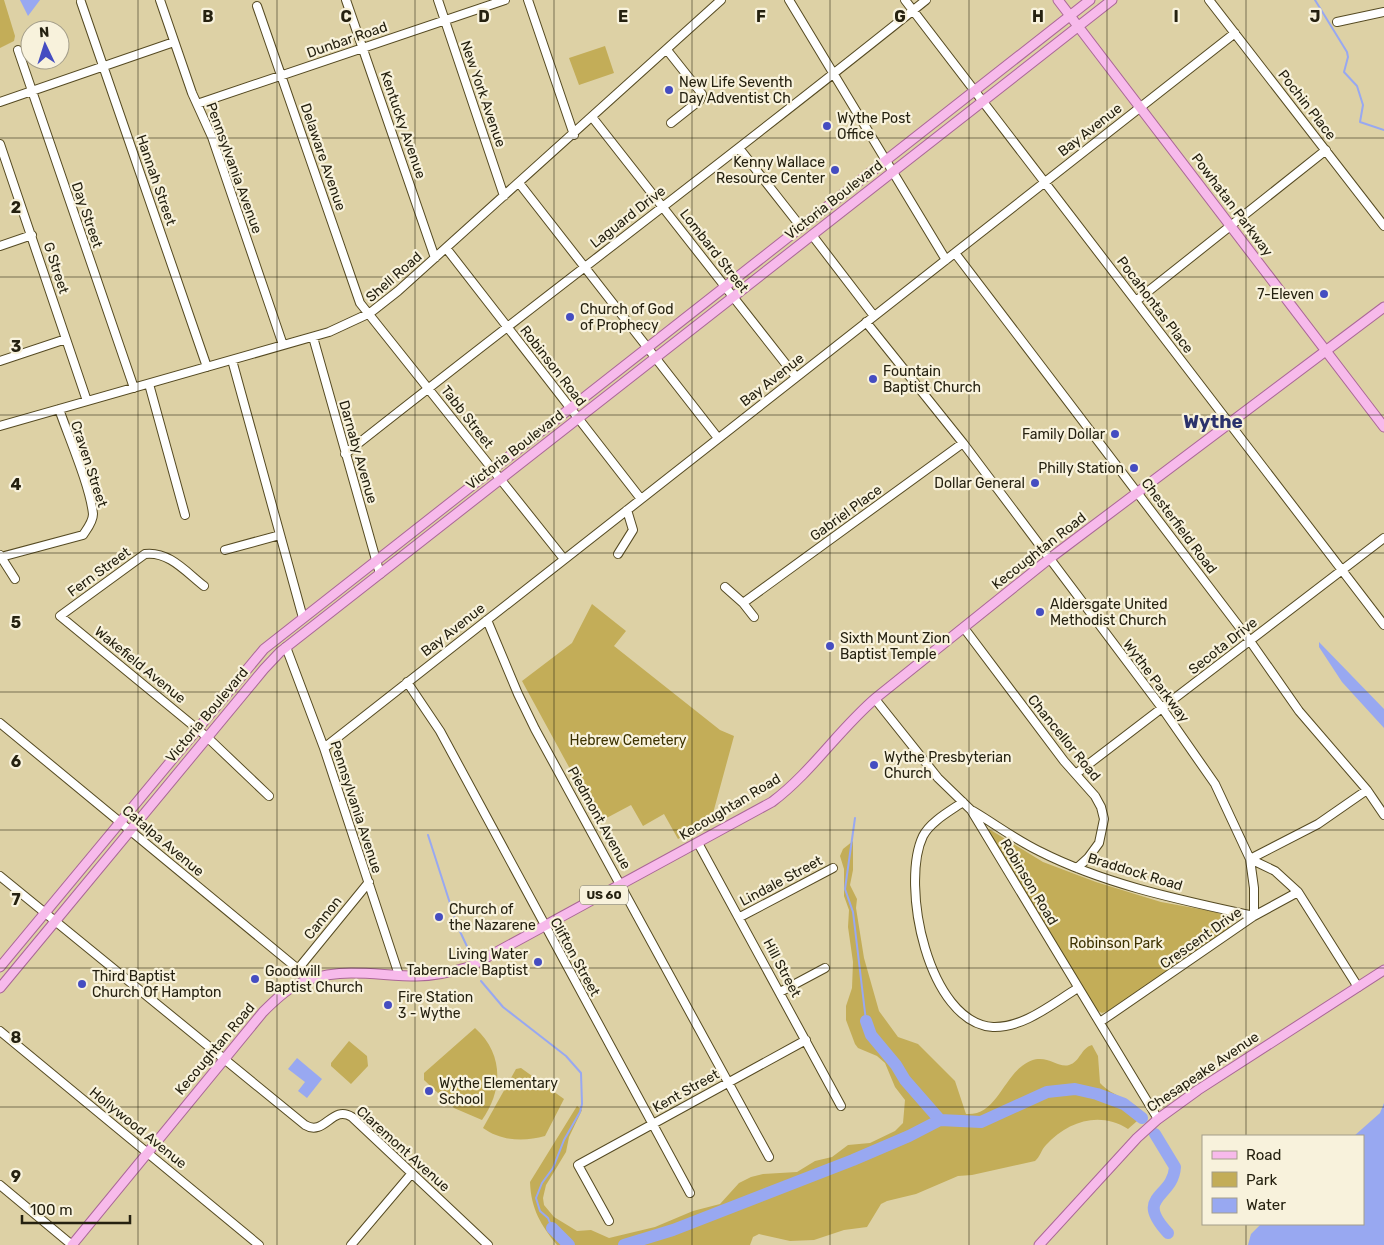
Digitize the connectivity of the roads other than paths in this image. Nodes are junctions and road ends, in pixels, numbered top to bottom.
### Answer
1 (160, 0) edge
2 (346, 0) edge
3 (438, 0) edge
4 (504, 0) edge
5 (528, 0) edge
6 (721, 0) edge
7 (790, 0) edge
8 (905, 0) edge
9 (926, 0) edge
10 (1058, 0) edge
11 (1090, 0) edge
12 (1112, 0) edge
13 (1209, 0) edge
14 (81, 2) dead end
15 (257, 6) dead end
16 (913, 10) junction
17 (1384, 12) edge
18 (1070, 16) junction
19 (445, 20) junction
20 (1337, 22) dead end
21 (1078, 26) junction
22 (1235, 33) junction
23 (174, 42) junction
24 (363, 47) junction
25 (18, 50) dead end
26 (666, 50) junction
27 (104, 66) junction
28 (834, 75) junction
29 (282, 76) junction
30 (32, 91) junction
31 (974, 91) junction
32 (983, 101) junction
33 (0, 102) edge
34 (197, 104) junction
35 (1140, 107) junction
36 (592, 117) junction
37 (671, 123) dead end
38 (574, 134) junction
39 (0, 144) edge
40 (739, 148) junction
41 (1326, 150) junction
42 (886, 160) junction
43 (894, 171) junction
44 (1045, 182) junction
45 (520, 183) junction
46 (504, 196) junction
47 (663, 205) junction
48 (1231, 226) junction
49 (1384, 226) edge
50 (802, 227) junction
51 (812, 235) junction
52 (32, 236) junction
53 (0, 246) edge
54 (446, 248) junction
55 (955, 253) junction
56 (435, 258) junction
57 (946, 260) junction
58 (586, 266) junction
59 (726, 286) junction
60 (733, 297) junction
61 (1136, 301) junction
62 (1384, 307) edge
63 (370, 313) junction
64 (874, 316) junction
65 (866, 322) junction
66 (507, 328) junction
67 (313, 337) junction
68 (66, 339) junction
69 (283, 345) junction
70 (648, 347) junction
71 (1326, 351) junction
72 (656, 358) junction
73 (232, 360) junction
74 (0, 361) edge
75 (207, 367) junction
76 (796, 377) junction
77 (149, 384) junction
78 (134, 388) junction
79 (428, 388) junction
80 (87, 401) junction
81 (570, 408) junction
82 (59, 409) junction
83 (578, 418) junction
84 (1229, 422) junction
85 (0, 426) edge
86 (1384, 427) edge
87 (718, 438) junction
88 (963, 443) junction
89 (346, 454) junction
90 (493, 469) junction
91 (501, 479) junction
92 (1138, 493) junction
93 (641, 499) junction
94 (627, 510) junction
95 (185, 515) dead end
96 (280, 535) junction
97 (1384, 538) edge
98 (225, 550) dead end
99 (618, 554) dead end
100 (0, 556) edge
101 (564, 559) junction
102 (1049, 559) junction
103 (375, 561) junction
104 (1342, 570) junction
105 (380, 574) junction
106 (15, 579) dead end
107 (204, 586) dead end
108 (725, 587) dead end
109 (743, 603) junction
110 (60, 616) joint
111 (754, 617) dead end
112 (303, 618) junction
113 (487, 620) junction
114 (1384, 625) edge
115 (964, 628) junction
116 (1250, 640) junction
117 (286, 647) junction
118 (407, 682) junction
119 (875, 699) junction
120 (1162, 708) junction
121 (0, 723) edge
122 (197, 729) junction
123 (207, 737) junction
124 (324, 748) junction
125 (1077, 773) junction
126 (1368, 790) junction
127 (269, 796) dead end
128 (963, 802) junction
129 (971, 810) junction
130 (1384, 815) edge
131 (120, 822) junction
132 (130, 830) junction
133 (698, 843) junction
134 (1250, 858) junction
135 (833, 868) dead end
136 (1077, 868) junction
137 (0, 876) edge
138 (368, 882) junction
139 (622, 885) junction
140 (1298, 892) junction
141 (45, 913) junction
142 (1254, 916) junction
143 (740, 917) junction
144 (55, 921) junction
145 (545, 928) junction
146 (0, 967) edge
147 (825, 968) dead end
148 (298, 969) junction
149 (1384, 970) edge
150 (399, 975) junction
151 (310, 979) junction
152 (1358, 987) junction
153 (0, 988) edge
154 (1078, 988) junction
155 (780, 992) junction
156 (1100, 1022) junction
157 (0, 1031) edge
158 (806, 1040) junction
159 (223, 1060) junction
160 (727, 1082) junction
161 (842, 1106) dead end
162 (1158, 1119) junction
163 (652, 1123) junction
164 (147, 1152) junction
165 (769, 1157) dead end
166 (412, 1173) junction
167 (0, 1185) edge
168 (690, 1193) dead end
169 (609, 1221) dead end
170 (72, 1245) edge
171 (259, 1245) edge
172 (351, 1245) edge
173 (488, 1245) edge
174 (1039, 1245) edge

1 - 23 street, Pennsylvania Avenue
2 - 24 street, Kentucky Avenue
3 - 19 street, New York Avenue
4 - 19 street, Dunbar Road
5 - 38 street
6 - 26 street, Shell Road
7 - 28 street
8 - 16 street, Pocahontas Place
9 - 16 street, Laguard Drive
10 - 18 main road, Powhatan Parkway
11 - 18 main road, Victoria Boulevard
12 - 21 main road, Victoria Boulevard
13 - 22 street, Pochin Place
14 - 27 street, Hannah Street
15 - 29 street, Delaware Avenue
16 - 28 street, Laguard Drive
16 - 31 street, Pocahontas Place
17 - 20 street
18 - 21 main road, Powhatan Parkway
18 - 31 main road, Victoria Boulevard
19 - 24 street, Dunbar Road
19 - 46 street, New York Avenue
21 - 32 main road, Victoria Boulevard
21 - 35 main road, Powhatan Parkway
22 - 35 street, Bay Avenue
22 - 41 street, Pochin Place
23 - 27 street
23 - 34 street, Pennsylvania Avenue
24 - 29 street, Dunbar Road
24 - 56 street, Kentucky Avenue
25 - 30 street, Day Street
26 - 36 street, Shell Road
26 - 37 street
27 - 30 street
27 - 75 street, Hannah Street
28 - 40 street, Laguard Drive
28 - 42 street
29 - 34 street, Dunbar Road
29 - 63 street, Delaware Avenue
30 - 33 street
30 - 78 street, Day Street
31 - 32 street, Pocahontas Place
31 - 42 main road, Victoria Boulevard
32 - 43 main road, Victoria Boulevard
32 - 44 street, Pocahontas Place
34 - 69 street, Pennsylvania Avenue
35 - 44 street, Bay Avenue
35 - 48 main road, Powhatan Parkway
36 - 38 street, Shell Road
36 - 47 street, Lombard Street
38 - 45 street, Shell Road
39 - 52 street, G Street
40 - 47 street, Laguard Drive
40 - 50 street
41 - 48 street
41 - 49 street, Pochin Place
42 - 43 street
42 - 50 main road, Victoria Boulevard
43 - 51 main road, Victoria Boulevard
43 - 57 street
44 - 55 street, Bay Avenue
44 - 61 street, Pocahontas Place
45 - 46 street, Shell Road
45 - 58 street
46 - 54 street, Shell Road
47 - 58 street, Laguard Drive
47 - 59 street, Lombard Street
48 - 61 street
48 - 71 main road, Powhatan Parkway
50 - 59 main road, Victoria Boulevard
51 - 60 main road, Victoria Boulevard
51 - 64 street
52 - 53 street
52 - 68 street, G Street
54 - 56 street, Shell Road
54 - 66 street, Robinson Road
55 - 57 street, Bay Avenue
55 - 92 street, Chesterfield Road
56 - 63 street, Shell Road
57 - 64 street, Bay Avenue
58 - 66 street, Laguard Drive
58 - 70 street
59 - 60 street, Lombard Street
59 - 70 main road, Victoria Boulevard
60 - 72 main road, Victoria Boulevard
60 - 76 street, Lombard Street
61 - 84 street, Pocahontas Place
62 - 71 main road, Kecoughtan Road / US 60
63 - 67 street, Shell Road
63 - 79 street, Tabb Street
64 - 65 street, Bay Avenue
65 - 76 street, Bay Avenue
65 - 88 street, Wythe Parkway
66 - 79 street, Laguard Drive
66 - 81 street, Robinson Road
67 - 69 street, Shell Road
67 - 89 street, Darnaby Avenue
68 - 74 street
68 - 80 street, G Street
69 - 73 street, Shell Road
70 - 72 street
70 - 81 main road, Victoria Boulevard
71 - 84 main road, Kecoughtan Road / US 60
71 - 86 main road, Powhatan Parkway
72 - 83 main road, Victoria Boulevard
72 - 87 street
73 - 75 street, Shell Road
73 - 96 street
75 - 77 street, Shell Road
76 - 87 street, Bay Avenue
77 - 78 street, Shell Road
77 - 95 street
78 - 80 street, Shell Road
79 - 89 street, Laguard Drive
79 - 90 street, Tabb Street
80 - 82 street, Shell Road
81 - 83 street, Robinson Road
81 - 90 main road, Victoria Boulevard
82 - 85 street, Shell Road
82 - 100 street, Craven Street
83 - 91 main road, Victoria Boulevard
83 - 93 street, Robinson Road
84 - 92 main road, Kecoughtan Road / US 60
84 - 104 street, Pocahontas Place
87 - 93 street, Bay Avenue
88 - 102 street, Wythe Parkway
88 - 109 street, Gabriel Place
89 - 103 street, Darnaby Avenue
90 - 91 street, Tabb Street
90 - 103 main road, Victoria Boulevard
91 - 101 street, Tabb Street
91 - 105 main road, Victoria Boulevard
92 - 102 main road, Kecoughtan Road / US 60
92 - 116 street, Chesterfield Road
93 - 94 street, Bay Avenue
94 - 99 street
94 - 101 street, Bay Avenue
96 - 98 street
96 - 112 street
97 - 104 street, Secota Drive
100 - 106 street
101 - 113 street, Bay Avenue
102 - 115 main road, Kecoughtan Road / US 60
102 - 120 street, Wythe Parkway
103 - 105 street, Darnaby Avenue
103 - 112 main road, Victoria Boulevard
104 - 114 street, Pocahontas Place
104 - 116 street, Secota Drive
105 - 117 main road, Victoria Boulevard
107 - 110 street, Fern Street
108 - 109 street
109 - 111 street
110 - 122 street, Wakefield Avenue
112 - 122 main road, Victoria Boulevard
113 - 118 street, Bay Avenue
113 - 139 street, Piedmont Avenue
115 - 119 main road, Kecoughtan Road / US 60
115 - 125 street, Chancellor Road
116 - 120 street, Secota Drive
116 - 126 street, Chesterfield Road
117 - 123 main road, Victoria Boulevard
117 - 124 street, Pennsylvania Avenue
118 - 124 street, Bay Avenue
118 - 145 street, Clifton Street
119 - 128 street, Robinson Road
119 - 133 main road, Kecoughtan Road / US 60
120 - 125 street, Secota Drive
120 - 134 street, Wythe Parkway
121 - 131 street, Catalpa Avenue
122 - 123 street, Wakefield Avenue
122 - 131 main road, Victoria Boulevard
123 - 127 street, Wakefield Avenue
123 - 132 main road, Victoria Boulevard
124 - 138 street, Pennsylvania Avenue
125 - 136 street, Chancellor Road
126 - 130 street, Chesterfield Road
126 - 134 street
128 - 129 street, Robinson Road
128 - 154 street
129 - 136 street, Braddock Road
129 - 154 street, Robinson Road
131 - 132 street, Catalpa Avenue
131 - 141 main road, Victoria Boulevard
132 - 144 main road, Victoria Boulevard
132 - 148 street, Catalpa Avenue
133 - 139 main road, Kecoughtan Road / US 60
133 - 143 street, Hill Street
134 - 140 street
134 - 142 street, Crescent Drive
135 - 143 street, Lindale Street
136 - 142 street, Braddock Road
137 - 141 street, Claremont Avenue
138 - 148 street, Cannon
138 - 150 street, Pennsylvania Avenue
139 - 145 main road, Kecoughtan Road / US 60
139 - 160 street, Piedmont Avenue
140 - 142 street
140 - 152 street
141 - 144 street, Claremont Avenue
141 - 146 main road, Victoria Boulevard
142 - 156 street, Crescent Drive
143 - 155 street, Hill Street
144 - 153 main road, Victoria Boulevard
144 - 159 street, Claremont Avenue
145 - 150 main road, Kecoughtan Road / US 60
145 - 163 street, Clifton Street
147 - 155 street
148 - 151 street, Catalpa Avenue
149 - 152 main road, Chesapeake Avenue
150 - 151 main road, Kecoughtan Road / US 60
151 - 159 main road, Kecoughtan Road / US 60
152 - 162 main road, Chesapeake Avenue
154 - 156 street, Robinson Road
155 - 158 street, Hill Street
156 - 162 street, Robinson Road
157 - 164 street, Hollywood Avenue
158 - 160 street, Kent Street
158 - 161 street, Hill Street
159 - 164 main road, Kecoughtan Road / US 60
159 - 166 street, Claremont Avenue
160 - 163 street, Kent Street
160 - 165 street, Piedmont Avenue
162 - 174 main road, Chesapeake Avenue
163 - 168 street, Clifton Street
163 - 169 street, Kent Street
164 - 170 main road, Kecoughtan Road / US 60
164 - 171 street, Hollywood Avenue
166 - 172 street
166 - 173 street, Claremont Avenue
167 - 170 street

